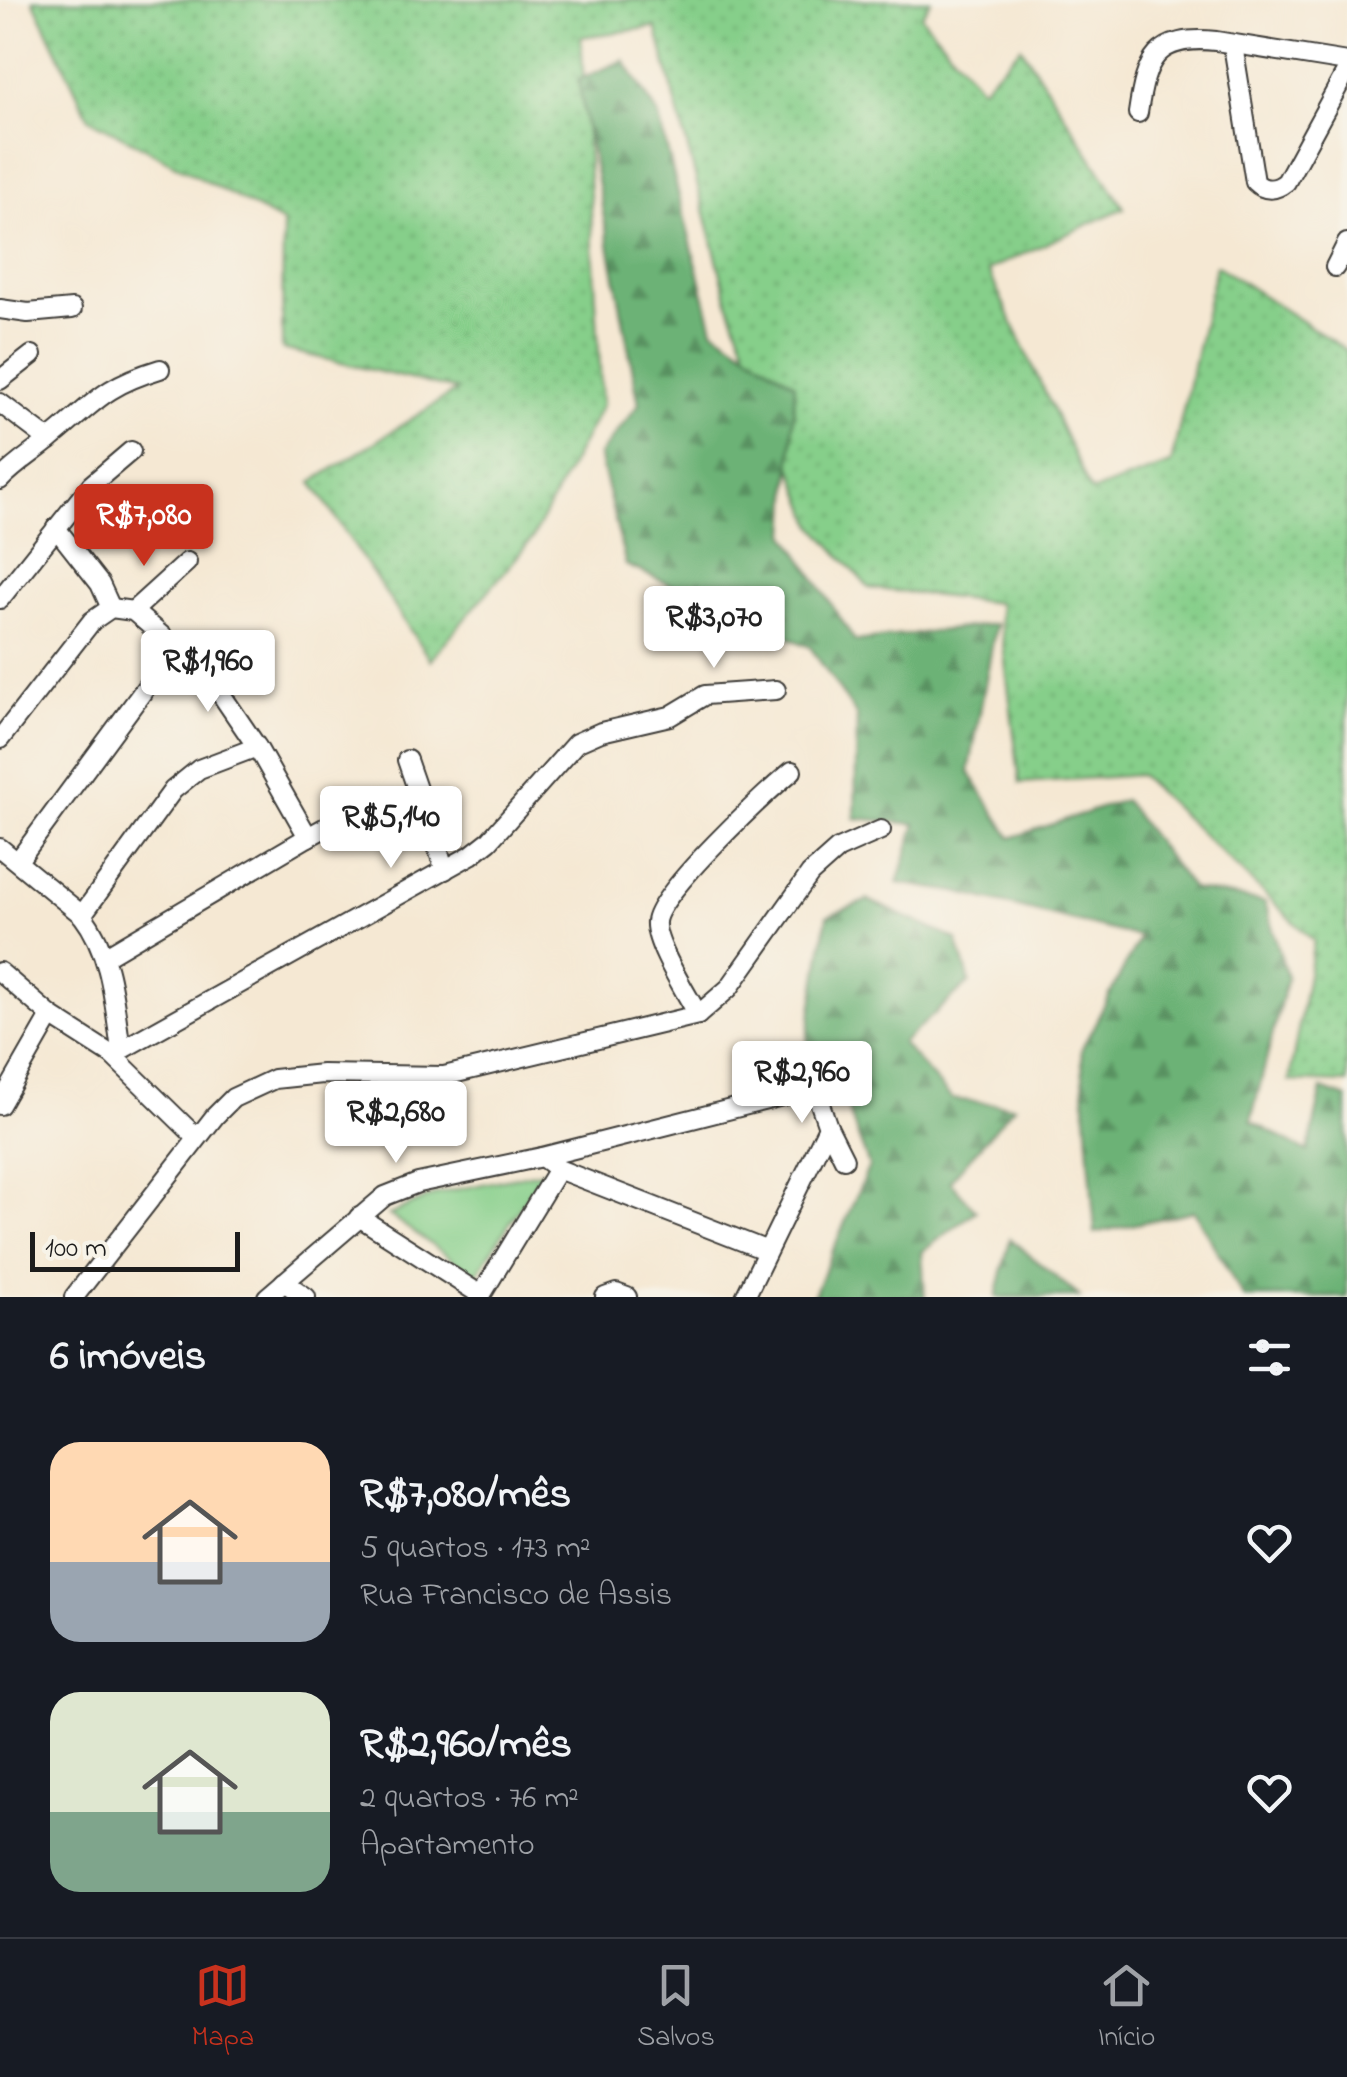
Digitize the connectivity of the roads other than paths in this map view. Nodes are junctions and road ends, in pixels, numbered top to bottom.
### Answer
1 (1233, 45) junction
2 (1347, 66) edge
3 (1138, 113) dead end
4 (1347, 243) edge
5 (1335, 268) dead end
6 (0, 310) edge
7 (72, 310) dead end
8 (32, 355) dead end
9 (160, 369) dead end
10 (0, 380) edge
11 (0, 402) edge
12 (49, 440) junction
13 (131, 452) dead end
14 (0, 480) edge
15 (56, 528) junction
16 (187, 562) dead end
17 (0, 599) edge
18 (111, 608) junction
19 (132, 611) junction
20 (174, 648) junction
21 (776, 690) dead end
22 (0, 739) edge
23 (256, 747) junction
24 (407, 760) dead end
25 (792, 771) dead end
26 (355, 810) dead end
27 (881, 830) dead end
28 (308, 837) junction
29 (0, 848) edge
30 (18, 861) junction
31 (445, 870) junction
32 (82, 915) junction
33 (106, 956) junction
34 (0, 972) edge
35 (698, 1014) junction
36 (52, 1016) junction
37 (117, 1053) junction
38 (2, 1096) edge
39 (828, 1127) junction
40 (197, 1138) junction
41 (542, 1157) junction
42 (844, 1159) dead end
43 (558, 1169) junction
44 (359, 1217) junction
45 (765, 1250) junction
46 (284, 1282) junction
47 (480, 1296) edge
48 (74, 1297) edge
49 (267, 1297) edge
50 (306, 1297) edge
51 (605, 1297) edge
52 (627, 1297) edge
53 (744, 1297) edge

1 - 2 street
1 - 2 street
1 - 3 street
4 - 5 street
6 - 7 street
8 - 10 street
9 - 12 street
11 - 12 street
12 - 14 street
13 - 15 street
15 - 17 street
15 - 18 street
16 - 19 street
18 - 19 street
18 - 22 street
19 - 20 street
20 - 23 street
20 - 30 street
21 - 31 street
23 - 28 street
23 - 32 street
24 - 31 street
25 - 35 street
26 - 28 street
27 - 35 street
28 - 33 street
29 - 30 street
30 - 32 street
31 - 37 street
32 - 33 street
33 - 37 street
34 - 36 street
35 - 40 street
36 - 37 street
36 - 38 street
37 - 40 street
39 - 41 street
39 - 42 street
39 - 45 street
40 - 48 street
41 - 43 street
41 - 44 street
43 - 45 street
43 - 47 street
44 - 46 street
44 - 47 street
45 - 53 street
46 - 49 street
46 - 50 street
51 - 52 street

